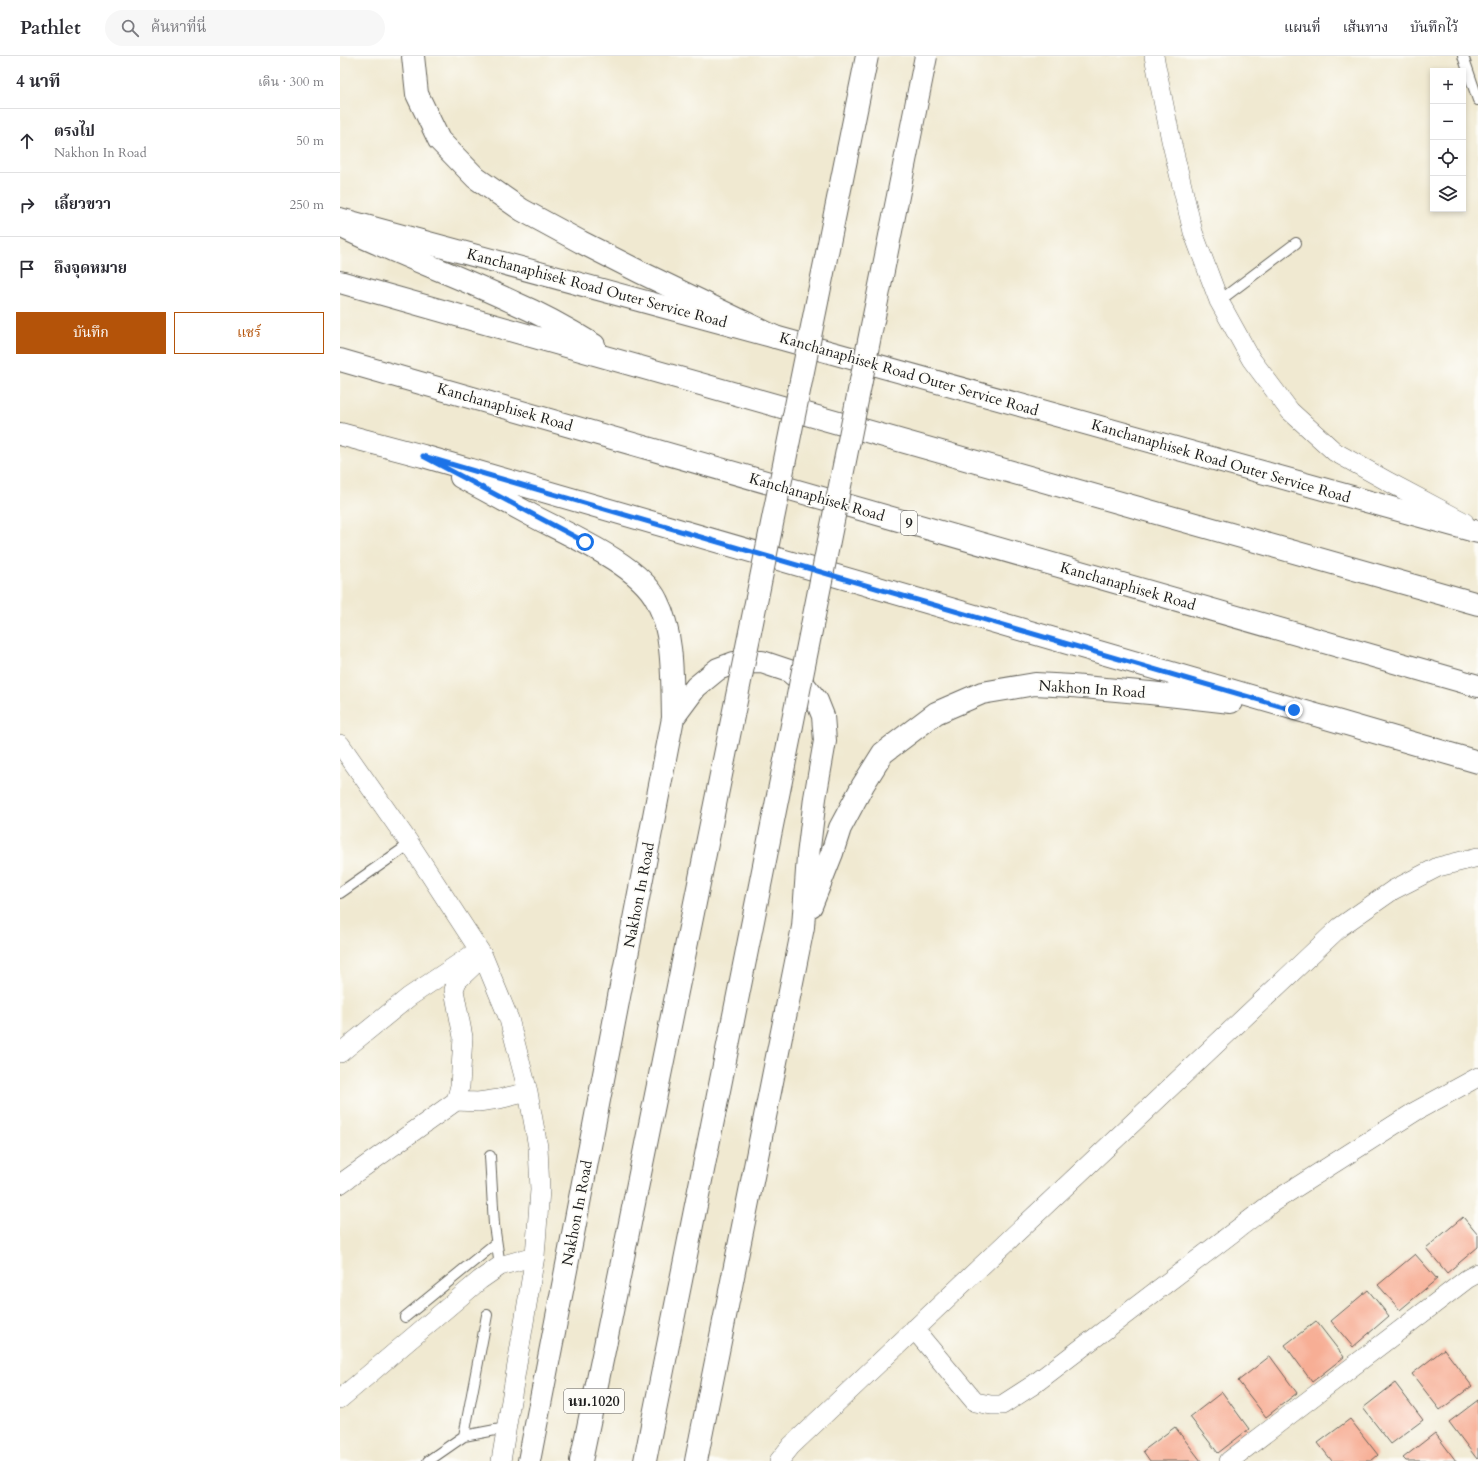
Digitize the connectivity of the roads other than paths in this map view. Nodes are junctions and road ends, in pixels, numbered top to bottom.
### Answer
1 (413, 56) edge
2 (867, 56) edge
3 (926, 56) edge
4 (1154, 56) edge
5 (1463, 56) edge
6 (1478, 100) edge
7 (340, 219) edge
8 (340, 226) edge
9 (1296, 243) dead end
10 (340, 282) edge
11 (1219, 301) junction
12 (775, 337) junction
13 (340, 360) edge
14 (620, 360) junction
15 (340, 434) edge
16 (423, 456) junction
17 (1478, 531) edge
18 (1478, 604) edge
19 (1478, 686) edge
20 (1294, 710) junction
21 (673, 718) junction
22 (340, 744) edge
23 (1478, 762) edge
24 (410, 844) junction
25 (1478, 858) edge
26 (340, 893) edge
27 (803, 927) junction
28 (481, 953) junction
29 (340, 1053) edge
30 (1478, 1077) edge
31 (528, 1092) junction
32 (456, 1101) junction
33 (490, 1156) dead end
34 (340, 1184) edge
35 (496, 1243) junction
36 (535, 1256) junction
37 (500, 1266) junction
38 (1478, 1273) edge
39 (487, 1314) dead end
40 (405, 1317) dead end
41 (914, 1329) junction
42 (340, 1399) edge
43 (506, 1428) junction
44 (464, 1436) junction
45 (428, 1461) edge
46 (501, 1461) edge
47 (529, 1461) edge
48 (581, 1461) edge
49 (645, 1461) edge
50 (696, 1461) edge
51 (779, 1461) edge
52 (1230, 1461) edge

1 - 12 main road
2 - 48 main road, นบ.1020, bridge
3 - 49 main road, bridge
4 - 11 street
5 - 6 lane
7 - 12 main road, Kanchanaphisek Road Outer Service Road
8 - 14 main road
9 - 11 lane
10 - 14 main road
11 - 17 street
12 - 17 main road, Kanchanaphisek Road Outer Service Road
13 - 19 main road, Kanchanaphisek Road / 9
14 - 18 main road
15 - 16 main road
16 - 20 main road
16 - 21 main road, Nakhon In Road / นบ.1020
20 - 23 main road
20 - 27 main road, Nakhon In Road / นบ.1020
21 - 27 main road, นบ.1020
21 - 47 main road, Nakhon In Road / นบ.1020
22 - 24 street
24 - 26 lane
24 - 28 street
25 - 41 street
27 - 50 main road, นบ.1020
28 - 29 street
28 - 31 street
28 - 32 street
30 - 41 street
31 - 32 street
31 - 36 street
32 - 34 street
33 - 35 lane
35 - 37 lane
35 - 40 lane
36 - 37 street
36 - 43 street
37 - 42 street
38 - 52 street
39 - 44 lane
41 - 51 street
43 - 44 lane
43 - 46 street
44 - 45 lane

